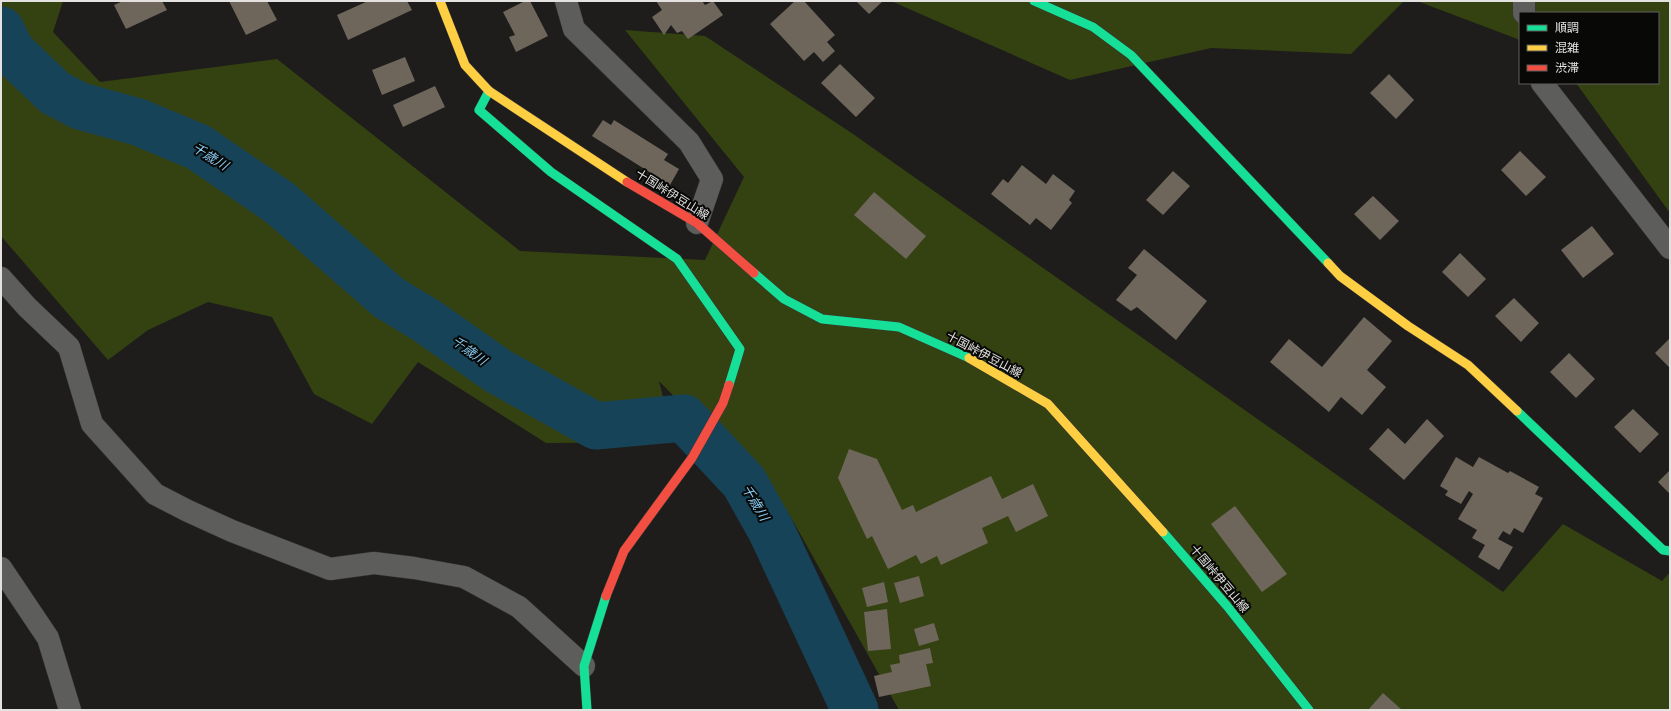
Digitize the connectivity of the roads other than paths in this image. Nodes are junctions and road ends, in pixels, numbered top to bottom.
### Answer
1 (440, 1) edge
2 (566, 1) edge
3 (1034, 1) edge
4 (1524, 1) edge
5 (1524, 12) edge
6 (1543, 84) edge
7 (489, 91) junction
8 (697, 223) junction
9 (1670, 248) edge
10 (1, 278) edge
11 (1670, 551) edge
12 (1, 568) edge
13 (584, 666) junction
14 (70, 710) edge
15 (587, 710) edge
16 (1309, 710) edge

1 - 7 street, 十国峠伊豆山線
2 - 8 street
3 - 11 street
4 - 5 street
6 - 9 street
7 - 8 street, 十国峠伊豆山線
7 - 13 street
8 - 16 street, 十国峠伊豆山線
10 - 13 street
12 - 14 street
13 - 15 street

